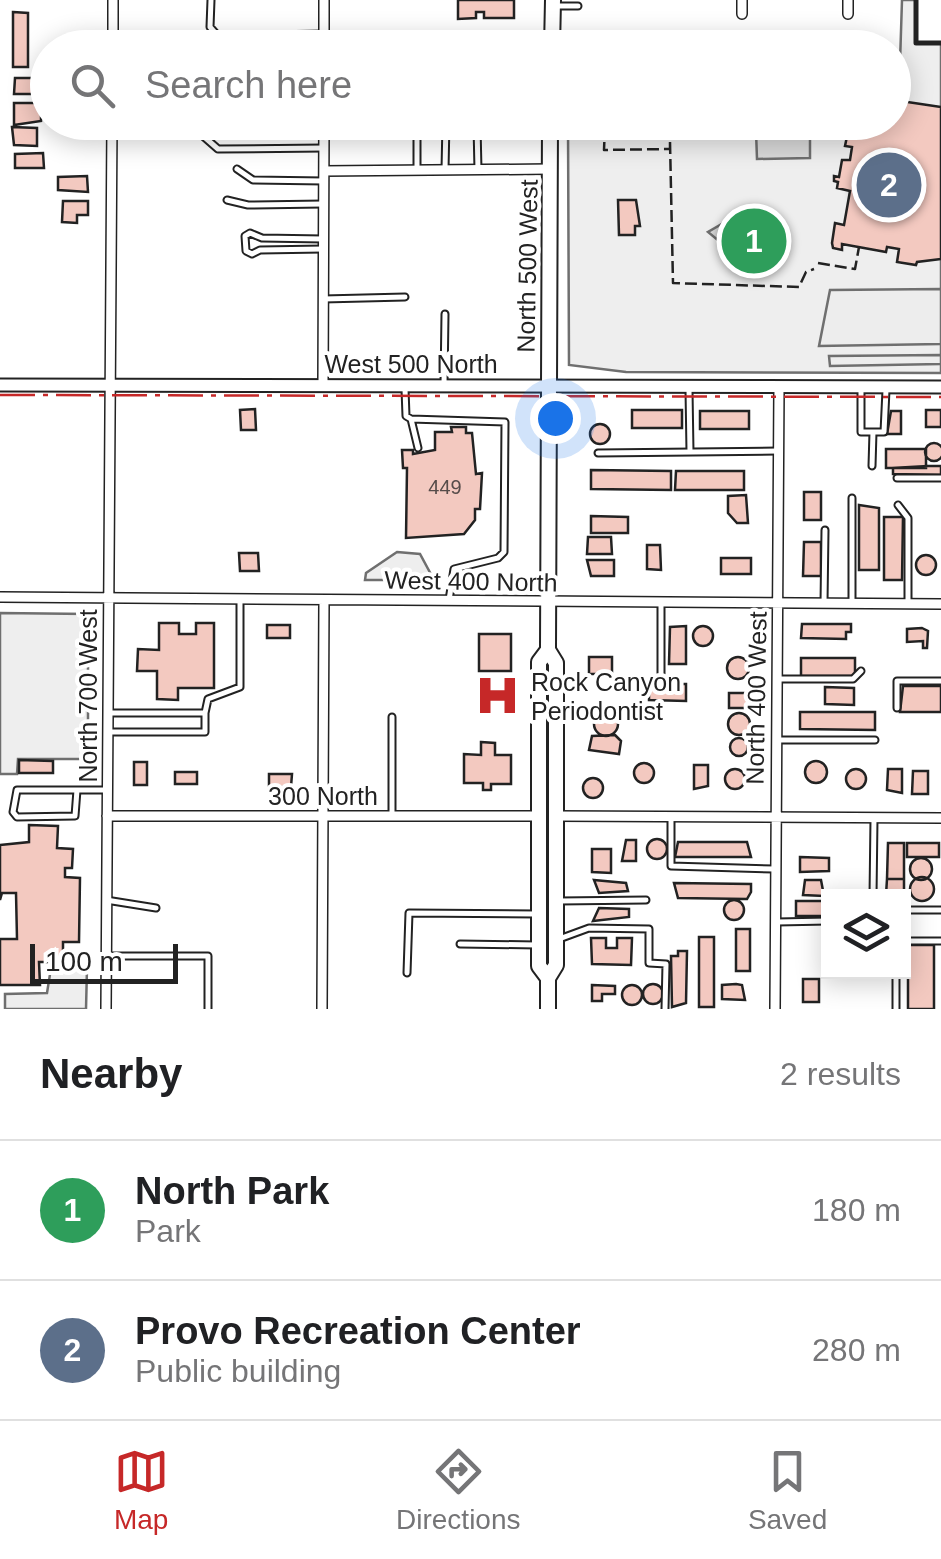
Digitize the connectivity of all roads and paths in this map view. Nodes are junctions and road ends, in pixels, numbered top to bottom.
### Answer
1 (114, 0) edge
2 (211, 0) edge
3 (324, 0) edge
4 (742, 0) edge
5 (848, 0) edge
6 (553, 3) edge
7 (578, 6) dead end
8 (742, 14) dead end
9 (848, 14) dead end
10 (113, 30) edge
11 (213, 30) edge
12 (324, 30) edge
13 (552, 30) edge
14 (112, 140) edge
15 (208, 140) edge
16 (324, 140) edge
17 (417, 140) edge
18 (446, 140) edge
19 (477, 140) edge
20 (550, 140) edge
21 (324, 148) junction
22 (236, 169) dead end
23 (551, 169) junction
24 (417, 170) junction
25 (445, 170) junction
26 (478, 170) junction
27 (324, 176) junction
28 (228, 200) dead end
29 (323, 204) junction
30 (323, 244) junction
31 (405, 297) dead end
32 (323, 300) junction
33 (445, 314) dead end
34 (109, 384) junction
35 (0, 386) edge
36 (322, 386) junction
37 (405, 386) junction
38 (444, 386) junction
39 (548, 386) junction
40 (689, 387) junction
41 (779, 387) junction
42 (861, 387) junction
43 (886, 387) junction
44 (941, 387) edge
45 (408, 418) junction
46 (873, 432) junction
47 (418, 448) dead end
48 (778, 451) junction
49 (598, 452) dead end
50 (690, 452) junction
51 (872, 466) dead end
52 (897, 478) dead end
53 (941, 478) edge
54 (852, 498) dead end
55 (898, 505) dead end
56 (825, 530) dead end
57 (0, 597) edge
58 (108, 598) junction
59 (240, 599) junction
60 (324, 600) junction
61 (449, 601) junction
62 (548, 602) junction
63 (661, 603) junction
64 (778, 603) junction
65 (824, 603) junction
66 (852, 603) junction
67 (908, 604) junction
68 (941, 604) edge
69 (548, 650) junction
70 (861, 671) dead end
71 (776, 678) junction
72 (661, 679) dead end
73 (941, 681) edge
74 (897, 708) dead end
75 (205, 713) junction
76 (108, 714) junction
77 (392, 718) dead end
78 (108, 732) junction
79 (775, 740) junction
80 (874, 740) dead end
81 (77, 790) junction
82 (107, 790) junction
83 (107, 816) junction
84 (322, 816) junction
85 (392, 816) junction
86 (539, 816) junction
87 (556, 816) junction
88 (671, 818) junction
89 (774, 818) junction
90 (941, 818) edge
91 (874, 819) junction
92 (774, 869) junction
93 (873, 889) edge
94 (106, 900) junction
95 (646, 900) dead end
96 (556, 902) junction
97 (156, 908) dead end
98 (911, 910) edge
99 (941, 910) edge
100 (539, 914) junction
101 (821, 921) edge
102 (774, 922) junction
103 (556, 940) junction
104 (911, 941) edge
105 (941, 941) edge
106 (460, 944) dead end
107 (539, 945) junction
108 (106, 956) junction
109 (407, 972) dead end
110 (548, 978) junction
111 (896, 979) edge
112 (106, 1009) edge
113 (208, 1009) edge
114 (322, 1009) edge
115 (548, 1009) edge
116 (666, 1009) edge
117 (775, 1009) edge
118 (896, 1009) edge

1 - 10 street
2 - 11 lane
3 - 12 street
4 - 8 street
5 - 9 street
6 - 7 lane
6 - 13 main road
14 - 34 street, North 700 West
15 - 21 lane
16 - 21 street
17 - 24 lane
18 - 25 lane
19 - 26 lane
20 - 23 main road, North 500 West
21 - 27 street
22 - 27 lane
23 - 26 street
23 - 39 main road, North 500 West
24 - 25 street
24 - 27 street
25 - 26 street
27 - 29 street
28 - 29 lane
29 - 30 street
30 - 30 lane
30 - 32 street
31 - 32 lane
32 - 36 street
33 - 38 lane
34 - 35 street, West 500 North
34 - 36 street, West 500 North
34 - 58 street, North 700 West
36 - 37 street, West 500 North
37 - 38 street, West 500 North
37 - 45 lane
38 - 39 street, West 500 North
39 - 40 street, West 500 North
39 - 62 main road, North 500 West
40 - 41 street, West 500 North
40 - 50 lane
41 - 42 street, West 500 North
41 - 48 street, North 400 West
42 - 43 street, West 500 North
42 - 46 lane
43 - 44 street, West 500 North
43 - 46 lane
45 - 47 lane
45 - 61 lane
46 - 51 lane
48 - 50 lane
48 - 64 street, North 400 West
49 - 50 lane
52 - 53 lane
54 - 66 lane
55 - 67 lane
56 - 65 lane
57 - 58 street, West 400 North
58 - 59 street, West 400 North
58 - 76 street, North 700 West
59 - 60 street, West 400 North
59 - 75 lane
60 - 61 street, West 400 North
60 - 84 street
61 - 62 street, West 400 North
62 - 63 street, West 400 North
62 - 69 main road, North 500 West
63 - 64 street, West 400 North
63 - 72 lane
64 - 65 street, West 400 North
64 - 71 street, North 400 West
65 - 66 street, West 400 North
66 - 67 street, West 400 North
67 - 68 street, West 400 North
69 - 86 main road, North 500 West
69 - 87 main road, North 500 West
70 - 71 lane
71 - 79 street, North 400 West
73 - 74 lane
75 - 76 lane
75 - 78 lane
76 - 78 street, North 700 West
77 - 85 lane
78 - 82 street, North 700 West
79 - 80 lane
79 - 89 street, North 400 West
81 - 81 lane
81 - 82 lane
82 - 83 street, North 700 West
83 - 84 street, 300 North
83 - 94 street, North 700 West
84 - 85 street, 300 North
84 - 114 street
85 - 86 street, 300 North
86 - 100 main road, North 500 West
87 - 88 street
87 - 96 main road, North 500 West
88 - 89 street
88 - 92 lane
89 - 91 street
89 - 92 street, North 400 West
90 - 91 street
91 - 93 lane
92 - 102 street, North 400 West
94 - 97 lane
94 - 108 street, North 700 West
95 - 96 lane
96 - 103 main road, North 500 West
98 - 99 lane
100 - 107 main road, North 500 West
100 - 109 lane
101 - 102 lane
102 - 117 street, North 400 West
103 - 110 main road, North 500 West
103 - 116 lane
104 - 105 lane
106 - 107 lane
107 - 110 main road, North 500 West
108 - 112 street, North 700 West
108 - 113 lane
110 - 115 main road, North 500 West
111 - 118 lane

